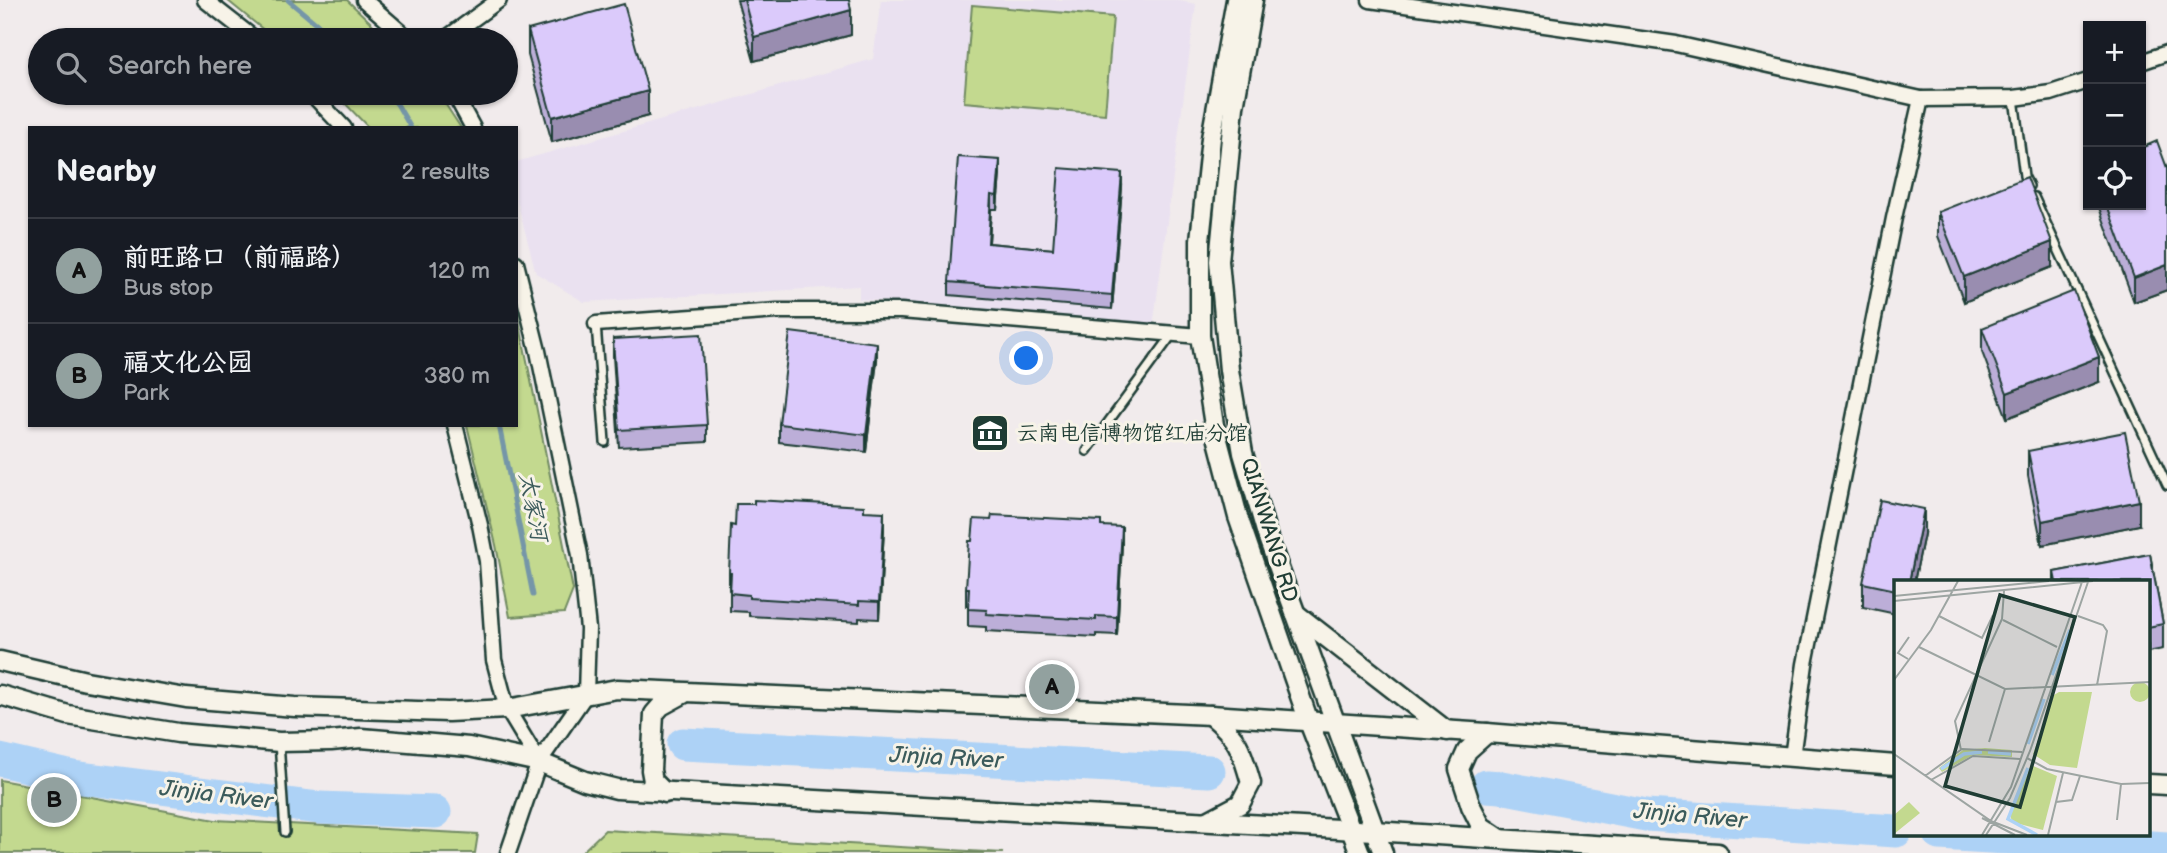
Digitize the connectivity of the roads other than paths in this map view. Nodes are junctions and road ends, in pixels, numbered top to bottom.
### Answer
1 (205, 0) edge
2 (364, 0) edge
3 (499, 0) edge
4 (1236, 0) edge
5 (1253, 0) edge
6 (1370, 0) edge
7 (241, 28) edge
8 (397, 28) edge
9 (460, 28) edge
10 (2167, 53) edge
11 (2146, 60) edge
12 (2083, 82) edge
13 (2014, 98) junction
14 (1921, 100) junction
15 (323, 105) edge
16 (461, 105) edge
17 (342, 126) edge
18 (472, 126) edge
19 (518, 270) edge
20 (596, 324) joint
21 (1172, 335) junction
22 (1200, 336) junction
23 (455, 427) edge
24 (605, 442) dead end
25 (1087, 451) dead end
26 (2167, 485) edge
27 (1294, 612) junction
28 (0, 661) edge
29 (686, 692) junction
30 (586, 694) junction
31 (0, 695) edge
32 (507, 709) junction
33 (1211, 715) junction
34 (1309, 722) junction
35 (1335, 724) junction
36 (1447, 731) junction
37 (1488, 733) junction
38 (279, 742) junction
39 (1792, 757) junction
40 (539, 762) junction
41 (1894, 765) edge
42 (665, 793) junction
43 (1208, 821) junction
44 (1350, 830) junction
45 (1374, 831) junction
46 (285, 832) dead end
47 (1499, 838) junction
48 (508, 853) edge
49 (1360, 853) edge
50 (1383, 853) edge
51 (1718, 853) edge

1 - 7 street
2 - 8 street
3 - 9 street
4 - 22 street, QIANWANG RD
5 - 27 street, QIANWANG RD
6 - 14 street
10 - 11 street
12 - 13 street
13 - 14 street
13 - 26 lane
14 - 39 street
15 - 17 street
16 - 18 street
19 - 30 street
20 - 21 street
20 - 24 lane
21 - 22 street
21 - 25 lane
22 - 34 street, QIANWANG RD
23 - 32 street
27 - 35 street, QIANWANG RD
27 - 36 street
28 - 32 street
29 - 30 street
29 - 33 street
29 - 42 street
30 - 32 street
30 - 40 street
31 - 38 street
32 - 40 street
33 - 34 street
33 - 43 street
34 - 35 street
34 - 44 street, QIANWANG RD
35 - 36 street
35 - 45 street, QIANWANG RD
36 - 37 street
37 - 39 street
37 - 47 street
38 - 40 street
38 - 46 lane
39 - 41 street
40 - 42 street
40 - 48 street
42 - 43 street
43 - 44 street
44 - 45 street
44 - 49 street, QIANWANG RD
45 - 47 street
45 - 50 street, QIANWANG RD
47 - 51 street

